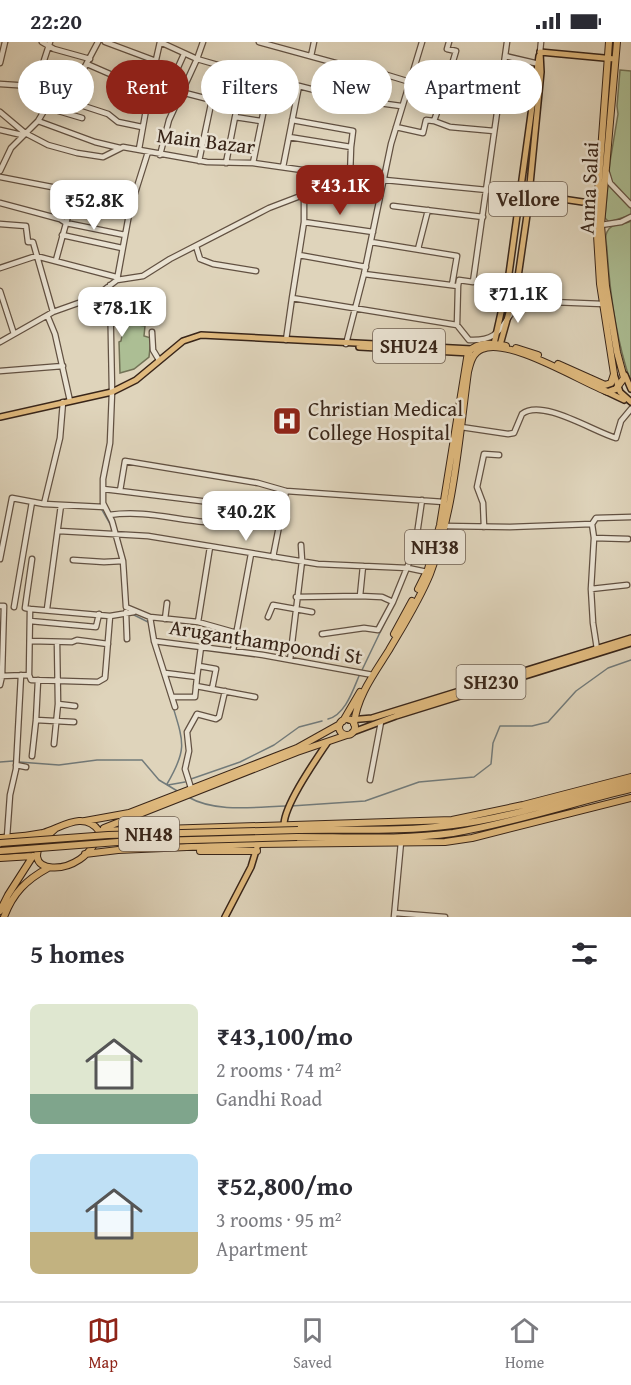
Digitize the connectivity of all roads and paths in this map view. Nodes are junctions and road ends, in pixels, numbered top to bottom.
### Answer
1 (5, 42) edge
2 (42, 42) edge
3 (99, 42) edge
4 (105, 42) edge
5 (160, 42) edge
6 (203, 42) edge
7 (259, 42) edge
8 (314, 42) edge
9 (422, 42) edge
10 (449, 42) edge
11 (507, 42) edge
12 (541, 42) edge
13 (609, 42) edge
14 (617, 42) edge
15 (49, 44) edge
16 (540, 52) junction
17 (184, 54) junction
18 (311, 56) junction
19 (505, 56) junction
20 (197, 59) junction
21 (611, 59) junction
22 (45, 60) edge
23 (84, 60) edge
24 (89, 60) edge
25 (153, 60) edge
26 (156, 60) edge
27 (181, 60) edge
28 (201, 60) edge
29 (417, 60) edge
30 (453, 60) edge
31 (504, 60) edge
32 (522, 60) edge
33 (539, 60) edge
34 (0, 63) edge
35 (189, 76) edge
36 (404, 80) edge
37 (0, 84) edge
38 (18, 85) edge
39 (299, 86) edge
40 (404, 98) edge
41 (401, 106) junction
42 (94, 109) edge
43 (0, 112) edge
44 (42, 114) edge
45 (69, 114) edge
46 (145, 114) edge
47 (172, 114) edge
48 (209, 114) edge
49 (236, 114) edge
50 (263, 114) edge
51 (293, 114) edge
52 (437, 114) edge
53 (497, 114) edge
54 (532, 114) edge
55 (535, 114) edge
56 (235, 117) junction
57 (82, 118) dead end
58 (292, 120) junction
59 (38, 121) junction
60 (261, 122) junction
61 (434, 122) junction
62 (142, 127) junction
63 (396, 127) junction
64 (0, 130) edge
65 (495, 131) junction
66 (24, 134) junction
67 (289, 137) junction
68 (351, 147) junction
69 (120, 148) junction
70 (139, 149) junction
71 (148, 152) junction
72 (160, 155) junction
73 (199, 161) junction
74 (226, 163) junction
75 (253, 163) junction
76 (283, 167) junction
77 (605, 168) junction
78 (0, 171) edge
79 (0, 177) edge
80 (350, 177) junction
81 (384, 180) junction
82 (486, 189) junction
83 (520, 193) junction
84 (529, 194) junction
85 (304, 195) junction
86 (73, 198) junction
87 (0, 203) edge
88 (596, 204) junction
89 (393, 206) dead end
90 (631, 206) edge
91 (428, 210) junction
92 (128, 216) junction
93 (483, 217) junction
94 (631, 217) edge
95 (304, 222) junction
96 (0, 224) edge
97 (66, 224) junction
98 (601, 225) junction
99 (373, 232) junction
100 (62, 235) junction
101 (124, 235) junction
102 (371, 242) junction
103 (196, 246) junction
104 (122, 248) junction
105 (418, 249) junction
106 (299, 255) junction
107 (36, 256) junction
108 (56, 261) junction
109 (366, 267) junction
110 (0, 268) edge
111 (256, 271) dead end
112 (364, 274) junction
113 (116, 279) junction
114 (110, 285) junction
115 (455, 286) junction
116 (0, 291) edge
117 (292, 298) junction
118 (603, 304) junction
119 (355, 309) junction
120 (53, 312) junction
121 (48, 317) junction
122 (507, 320) junction
123 (457, 325) junction
124 (152, 332) dead end
125 (14, 334) junction
126 (497, 334) junction
127 (286, 340) junction
128 (469, 340) junction
129 (0, 342) edge
130 (346, 344) junction
131 (497, 344) junction
132 (471, 351) junction
133 (159, 360) junction
134 (63, 366) junction
135 (0, 371) edge
136 (614, 374) junction
137 (625, 375) junction
138 (603, 388) junction
139 (631, 389) edge
140 (617, 390) junction
141 (112, 392) junction
142 (66, 401) junction
143 (631, 401) edge
144 (631, 409) edge
145 (0, 417) edge
146 (461, 427) junction
147 (499, 455) dead end
148 (103, 489) junction
149 (120, 491) junction
150 (286, 491) junction
151 (422, 500) junction
152 (32, 502) junction
153 (444, 502) junction
154 (44, 504) junction
155 (61, 505) junction
156 (104, 507) junction
157 (282, 511) junction
158 (109, 515) junction
159 (631, 517) edge
160 (0, 524) edge
161 (592, 524) junction
162 (6, 525) junction
163 (279, 525) junction
164 (445, 526) junction
165 (484, 527) junction
166 (59, 531) junction
167 (117, 535) junction
168 (594, 538) junction
169 (628, 539) dead end
170 (301, 545) dead end
171 (210, 547) junction
172 (251, 554) junction
173 (273, 558) junction
174 (0, 559) edge
175 (32, 560) dead end
176 (73, 560) dead end
177 (123, 561) junction
178 (302, 561) junction
179 (363, 566) junction
180 (406, 568) junction
181 (428, 572) junction
182 (627, 585) dead end
183 (591, 589) junction
184 (360, 596) junction
185 (296, 597) junction
186 (393, 602) junction
187 (167, 603) dead end
188 (0, 606) edge
189 (14, 607) dead end
190 (126, 607) junction
191 (30, 609) junction
192 (47, 609) junction
193 (295, 609) junction
194 (134, 612) junction
195 (312, 612) dead end
196 (99, 614) junction
197 (125, 614) junction
198 (110, 615) junction
199 (150, 617) junction
200 (268, 617) dead end
201 (165, 619) junction
202 (30, 621) junction
203 (198, 622) junction
204 (237, 633) junction
205 (322, 634) dead end
206 (631, 638) edge
207 (128, 639) dead end
208 (30, 640) junction
209 (154, 641) junction
210 (57, 642) junction
211 (631, 643) edge
212 (108, 644) junction
213 (201, 647) junction
214 (597, 649) junction
215 (233, 651) junction
216 (290, 660) junction
217 (199, 666) junction
218 (165, 673) junction
219 (21, 675) junction
220 (29, 675) junction
221 (372, 675) junction
222 (1, 676) edge
223 (197, 677) junction
224 (38, 680) junction
225 (58, 681) junction
226 (0, 685) edge
227 (196, 686) junction
228 (212, 689) junction
229 (225, 691) junction
230 (172, 697) junction
231 (255, 697) dead end
232 (58, 705) junction
233 (75, 706) dead end
234 (175, 706) dead end
235 (36, 720) junction
236 (57, 721) junction
237 (74, 722) dead end
238 (349, 722) junction
239 (381, 722) junction
240 (350, 734) junction
241 (327, 743) junction
242 (54, 744) dead end
243 (32, 756) dead end
244 (16, 765) junction
245 (26, 767) dead end
246 (631, 777) edge
247 (370, 780) dead end
248 (625, 782) edge
249 (631, 789) edge
250 (190, 791) junction
251 (631, 798) edge
252 (162, 803) junction
253 (85, 821) junction
254 (284, 824) junction
255 (55, 829) junction
256 (99, 831) junction
257 (298, 833) junction
258 (3, 837) edge
259 (401, 841) junction
260 (0, 843) edge
261 (257, 848) junction
262 (0, 851) edge
263 (85, 854) junction
264 (33, 856) junction
265 (9, 857) junction
266 (0, 858) edge
267 (48, 868) junction
268 (22, 873) junction
269 (0, 911) edge
270 (394, 915) edge
271 (4, 917) edge
272 (225, 917) edge
273 (445, 917) edge

1 - 34 street
2 - 15 street
3 - 24 street
4 - 25 street
5 - 17 street
5 - 26 street
6 - 20 street
7 - 18 street
8 - 18 street
9 - 29 street
10 - 30 street
11 - 19 street
12 - 16 street, Vellore
13 - 21 highway, Anna Salai
14 - 21 highway, Anna Salai
15 - 22 street
15 - 23 street
16 - 21 main road
16 - 33 main road, Vellore
17 - 20 street
17 - 27 street
18 - 36 street
19 - 31 street
19 - 32 street
20 - 28 street
20 - 35 street
21 - 77 highway, Anna Salai
21 - 88 highway, Anna Salai
37 - 38 street
39 - 41 street
40 - 41 street
41 - 63 street
42 - 62 street
43 - 66 street, Main Bazar
44 - 59 street
45 - 57 street
46 - 62 street
47 - 72 street
48 - 73 street
49 - 56 street
50 - 60 street
51 - 58 street
52 - 61 street
53 - 65 street
54 - 83 main road
55 - 84 main road, Vellore
56 - 60 street
56 - 74 street
58 - 67 street
58 - 68 street
59 - 66 street
59 - 69 street
60 - 75 street
61 - 63 street
61 - 65 street
62 - 70 street
63 - 81 street
64 - 66 street
65 - 82 street
66 - 69 street, Main Bazar
66 - 78 street
67 - 68 street
67 - 76 street
68 - 80 street
69 - 70 street, Main Bazar
70 - 71 street, Main Bazar
71 - 72 street, Main Bazar
71 - 92 street
72 - 73 street, Main Bazar
73 - 74 street, Main Bazar
74 - 75 street, Main Bazar
75 - 76 street, Main Bazar
76 - 80 street, Main Bazar
77 - 90 street
77 - 98 highway, Anna Salai
79 - 86 street
80 - 81 street, Main Bazar
80 - 85 street
81 - 82 street, Main Bazar
81 - 99 street
82 - 83 street, Main Bazar
82 - 93 street
83 - 84 street, Main Bazar
83 - 126 main road
84 - 88 main road
84 - 122 main road, Vellore
85 - 95 street
85 - 103 street
86 - 92 street
86 - 97 street
87 - 97 street
88 - 118 highway, Anna Salai
89 - 91 street
91 - 93 street
91 - 105 street
92 - 101 street
93 - 115 street
94 - 98 street
95 - 99 street
95 - 106 street
96 - 107 street
97 - 100 street
97 - 101 street
98 - 137 highway, Anna Salai
99 - 102 street
100 - 104 street
100 - 108 street
101 - 104 street
102 - 105 street
102 - 109 street
103 - 111 street
103 - 113 street
104 - 113 street
105 - 115 street
106 - 109 street
106 - 117 street
107 - 108 street
107 - 110 street
107 - 120 street
108 - 113 street
109 - 112 street
112 - 115 street
112 - 119 street
113 - 114 street
114 - 120 street
114 - 141 street
115 - 123 street
116 - 125 street
117 - 119 street
117 - 127 street
118 - 122 street
118 - 136 highway, Anna Salai
119 - 123 street
119 - 130 street
120 - 121 street
121 - 125 street
121 - 134 street
122 - 126 street
122 - 131 main road, Vellore
123 - 128 street
124 - 133 street
125 - 129 street
126 - 128 street
126 - 131 main road
127 - 130 main road, SHU24
127 - 133 main road, SHU24
128 - 132 main road
130 - 132 main road, SHU24
131 - 132 highway
131 - 138 highway
132 - 138 highway
132 - 146 highway, NH38
132 - 153 highway, NH38
133 - 141 main road, SHU24
134 - 135 street
134 - 142 street
136 - 138 highway
136 - 140 main road
137 - 139 main road
137 - 140 highway
138 - 140 highway
138 - 143 main road
140 - 143 main road
141 - 142 main road, SHU24
141 - 148 street
142 - 145 main road, SHU24
142 - 154 street
144 - 146 street
146 - 164 highway, NH38
147 - 165 street
148 - 149 street
148 - 156 street
149 - 150 street
149 - 157 street
150 - 151 street
150 - 157 street
151 - 153 street
151 - 180 street
152 - 154 street
152 - 162 street
152 - 189 street
153 - 181 highway, NH38
154 - 155 street
155 - 156 street
155 - 166 street
156 - 158 street
157 - 163 street
158 - 163 street
158 - 167 street
159 - 161 street
160 - 162 street
161 - 165 street
161 - 168 street
162 - 174 street
163 - 173 street
164 - 165 street
164 - 181 highway, NH38
166 - 167 street
166 - 192 street
167 - 171 street
167 - 177 street
168 - 169 street
168 - 183 street
170 - 178 street
171 - 172 street
171 - 203 street
172 - 173 street
172 - 204 street
173 - 178 street
175 - 191 street
176 - 177 street
177 - 190 street
178 - 179 street
178 - 185 street
179 - 180 street
179 - 184 street
180 - 181 street
180 - 186 street
181 - 221 highway, NH38
182 - 183 street
183 - 214 street
184 - 185 street
184 - 186 street
185 - 193 street
186 - 205 street
187 - 201 street
188 - 222 street
190 - 194 street
190 - 197 street
191 - 192 street
191 - 202 street
192 - 196 street
193 - 195 street
193 - 200 street
193 - 216 street
194 - 197 street
194 - 199 street
196 - 198 street
196 - 202 street
197 - 198 street
197 - 207 street
198 - 212 street
199 - 201 street
199 - 209 street
201 - 203 street
202 - 208 street
203 - 204 street
204 - 215 street
206 - 214 main road, SH230
208 - 210 street
208 - 220 street
209 - 213 street, Aruganthampoondi St
209 - 218 street
210 - 212 street
210 - 225 street
211 - 239 main road, SH230
212 - 225 street
213 - 215 street, Aruganthampoondi St
213 - 217 street
214 - 238 main road, SH230
215 - 216 street, Aruganthampoondi St
216 - 221 street, Aruganthampoondi St
217 - 223 street
217 - 228 street
218 - 223 street
218 - 230 street
219 - 220 street
219 - 222 street
219 - 244 street
220 - 224 street
221 - 238 highway, NH38
221 - 238 highway, NH38
222 - 226 street
223 - 227 street
224 - 225 street
224 - 235 street
225 - 232 street
227 - 228 street
227 - 230 street
228 - 229 street
229 - 231 street
229 - 250 street
230 - 234 street
232 - 233 street
232 - 236 street
235 - 236 street
235 - 243 street
236 - 237 street
236 - 242 street
238 - 240 highway, NH38
238 - 240 highway
238 - 250 highway
239 - 240 main road, SH230
239 - 247 street
240 - 241 highway
241 - 250 highway
241 - 254 main road
244 - 245 street
244 - 258 street
246 - 248 highway
248 - 254 highway
248 - 257 highway, NH48
249 - 257 highway, NH48
250 - 252 highway
251 - 259 highway
252 - 253 highway
252 - 256 highway
253 - 255 highway
253 - 256 highway
254 - 256 highway
255 - 258 highway
255 - 264 highway
256 - 263 highway
257 - 260 highway, NH48, bridge
257 - 262 highway, NH48, bridge
259 - 261 highway
259 - 270 street
261 - 263 highway
261 - 272 main road
263 - 267 highway
264 - 265 highway
264 - 267 highway
264 - 268 highway
265 - 266 highway
265 - 268 highway
267 - 271 highway
268 - 269 highway
270 - 273 street

